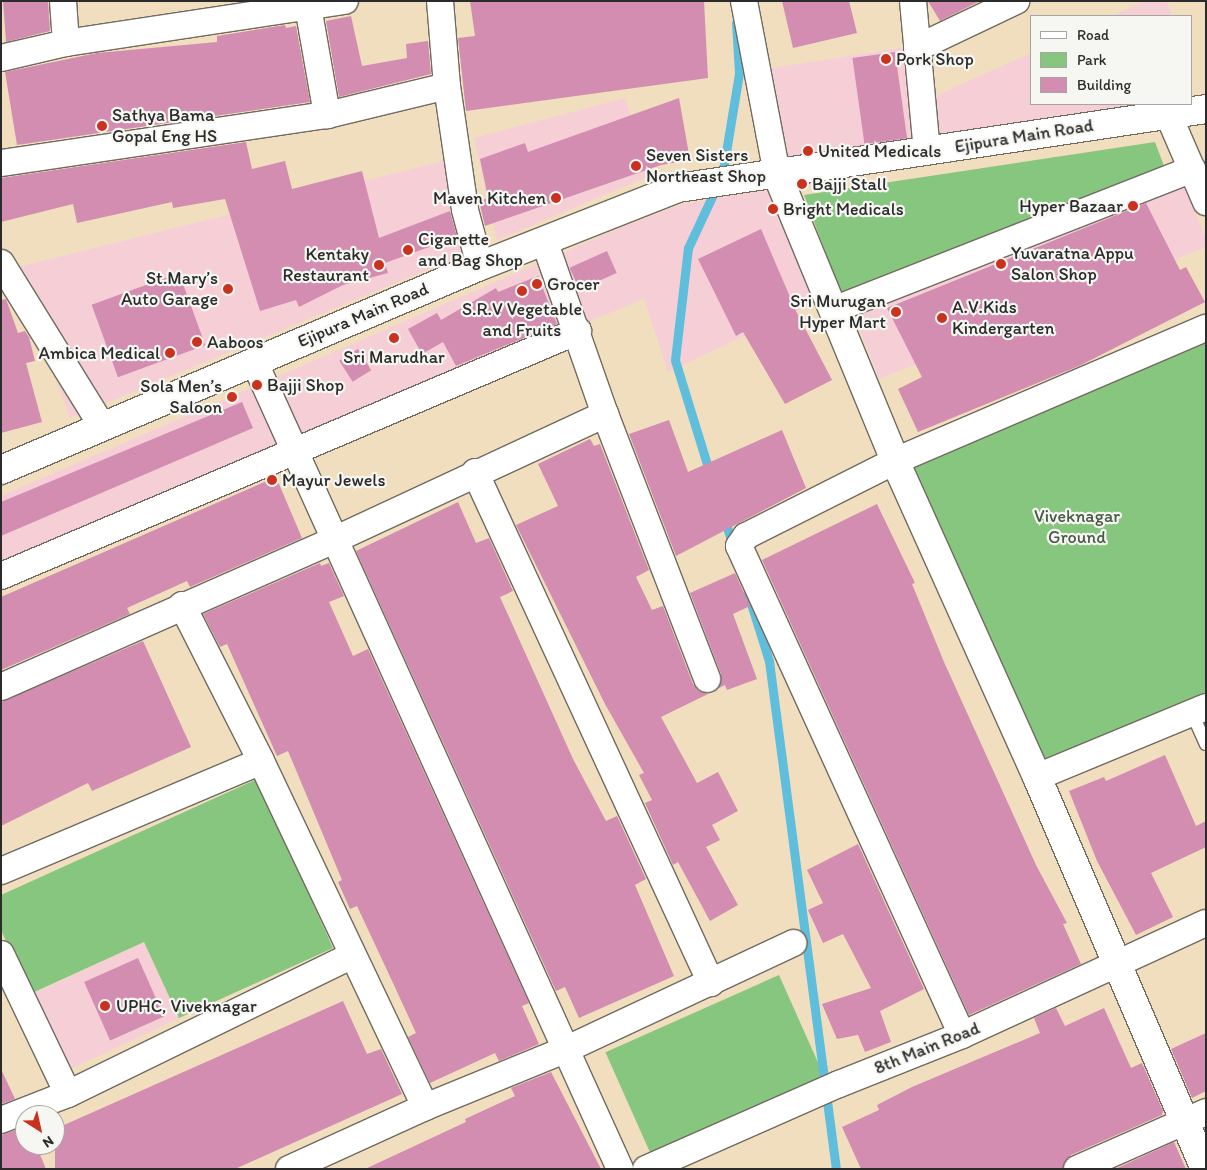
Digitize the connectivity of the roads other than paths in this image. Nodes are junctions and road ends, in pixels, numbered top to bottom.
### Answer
1 (63, 1) edge
2 (345, 1) edge
3 (440, 1) edge
4 (744, 1) edge
5 (913, 1) edge
6 (1016, 1) edge
7 (307, 3) edge
8 (66, 43) junction
9 (917, 48) junction
10 (1, 58) edge
11 (447, 86) junction
12 (1206, 109) edge
13 (1168, 114) junction
14 (327, 115) junction
15 (927, 151) junction
16 (1, 163) edge
17 (1192, 169) junction
18 (778, 174) junction
19 (1206, 202) edge
20 (545, 243) junction
21 (1, 264) edge
22 (480, 266) junction
23 (833, 310) junction
24 (1206, 328) edge
25 (578, 331) junction
26 (254, 361) junction
27 (605, 414) junction
28 (102, 426) junction
29 (295, 451) junction
30 (895, 461) junction
31 (1, 470) edge
32 (476, 472) junction
33 (334, 540) junction
34 (1, 576) edge
35 (182, 605) junction
36 (707, 679) dead end
37 (1, 687) edge
38 (1199, 710) edge
39 (1206, 744) edge
40 (261, 761) junction
41 (1037, 776) junction
42 (1, 871) edge
43 (1206, 923) edge
44 (793, 943) dead end
45 (1, 954) edge
46 (351, 956) junction
47 (1117, 962) junction
48 (711, 983) junction
49 (962, 1035) junction
50 (567, 1048) junction
51 (68, 1094) junction
52 (425, 1107) junction
53 (1195, 1116) edge
54 (1, 1120) edge
55 (289, 1169) edge
56 (620, 1169) edge
57 (646, 1169) edge
58 (1077, 1169) edge
59 (1205, 1169) edge

1 - 8 street
2 - 7 street
3 - 11 street
4 - 18 street
5 - 9 street
6 - 9 street
7 - 8 street
7 - 14 street
8 - 10 street
9 - 15 street
11 - 14 street
11 - 22 street
12 - 13 street, Ejipura Main Road
13 - 15 street, Ejipura Main Road
13 - 17 street
14 - 16 street
15 - 18 street, Ejipura Main Road
17 - 19 street
17 - 23 street
18 - 20 street, Ejipura Main Road
18 - 23 street
20 - 22 street, Ejipura Main Road
20 - 25 street
21 - 28 street
22 - 26 street, Ejipura Main Road
23 - 30 street
24 - 30 street
25 - 27 street
25 - 29 street
26 - 28 street, Ejipura Main Road
26 - 29 street
27 - 32 street
27 - 36 street
28 - 31 street, Ejipura Main Road
29 - 33 street
29 - 34 street
30 - 41 street
30 - 49 street
32 - 33 street
32 - 48 street
33 - 35 street
33 - 50 street
35 - 37 street
35 - 40 street
38 - 39 lane
38 - 41 street
40 - 42 street
40 - 46 street
41 - 47 street
43 - 47 street, 8th Main Road
44 - 48 street
45 - 51 street
46 - 51 street
46 - 52 street
47 - 49 street, 8th Main Road
47 - 53 street
48 - 50 street
49 - 57 street, 8th Main Road
50 - 52 street
50 - 56 street
51 - 54 street
52 - 55 street
53 - 58 street
53 - 59 street

